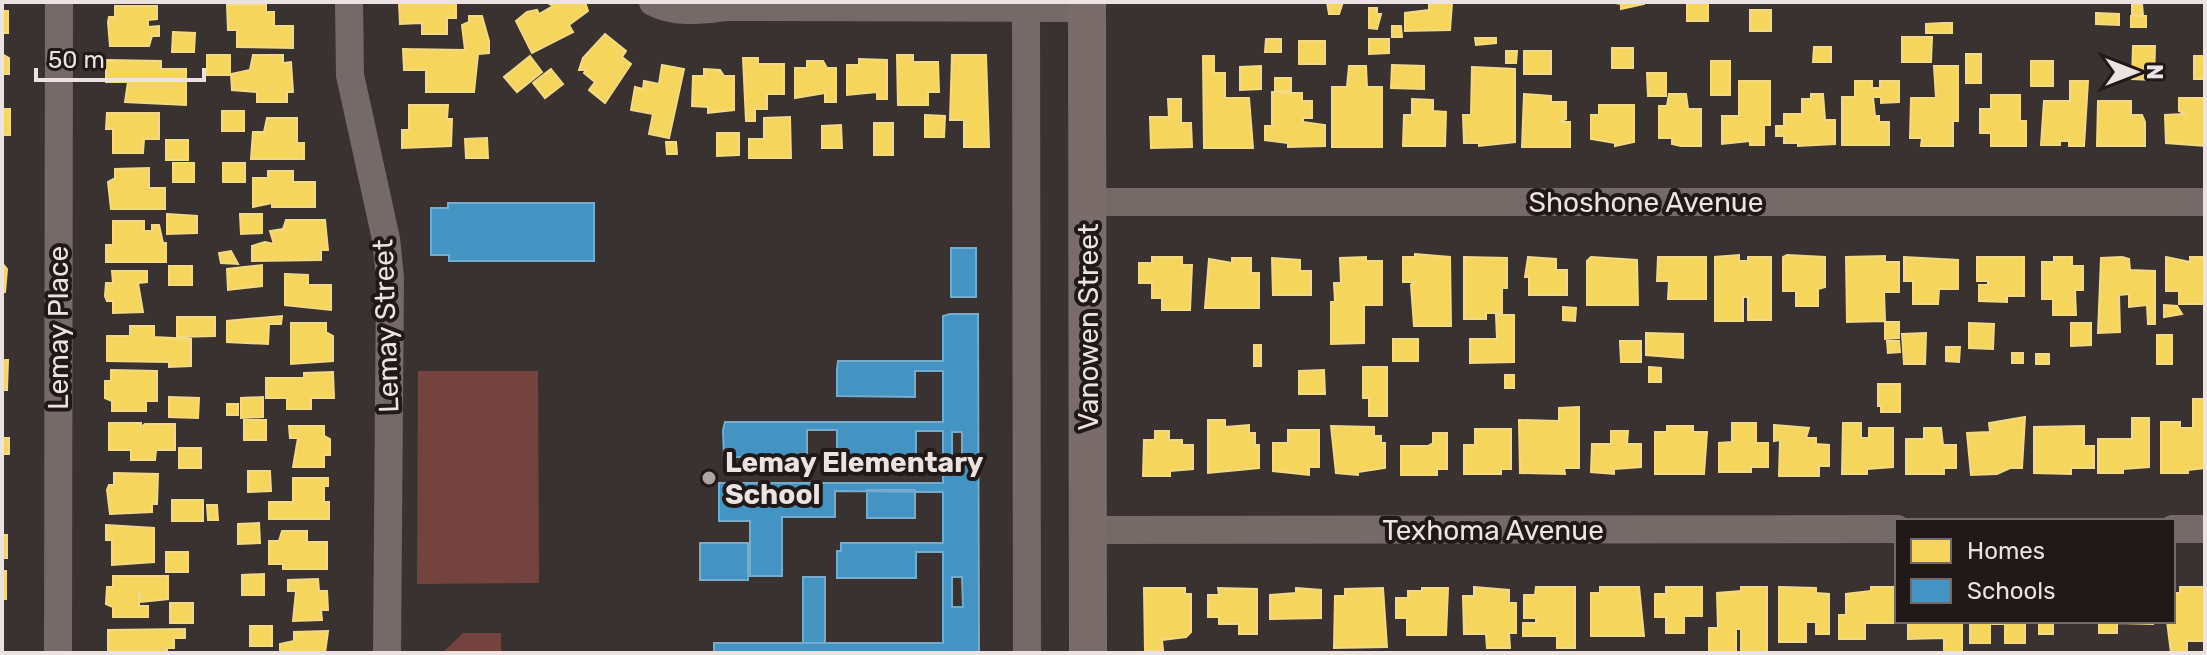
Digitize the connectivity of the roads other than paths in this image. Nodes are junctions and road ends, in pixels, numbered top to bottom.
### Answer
1 (59, 2) edge
2 (349, 2) edge
3 (653, 2) edge
4 (1087, 5) edge
5 (1026, 8) junction
6 (1088, 202) junction
7 (2205, 202) edge
8 (1895, 529) edge
9 (2175, 529) edge
10 (2205, 529) edge
11 (1088, 530) junction
12 (58, 653) edge
13 (387, 653) edge
14 (1027, 653) edge
15 (1088, 653) edge

1 - 12 street, Lemay Place
2 - 13 street, Lemay Street
3 - 5 street
4 - 5 street
4 - 6 main road, Vanowen Street
5 - 14 street
6 - 7 street, Shoshone Avenue
6 - 11 main road, Vanowen Street
8 - 11 street, Texhoma Avenue
9 - 10 street
11 - 15 main road, Vanowen Street

